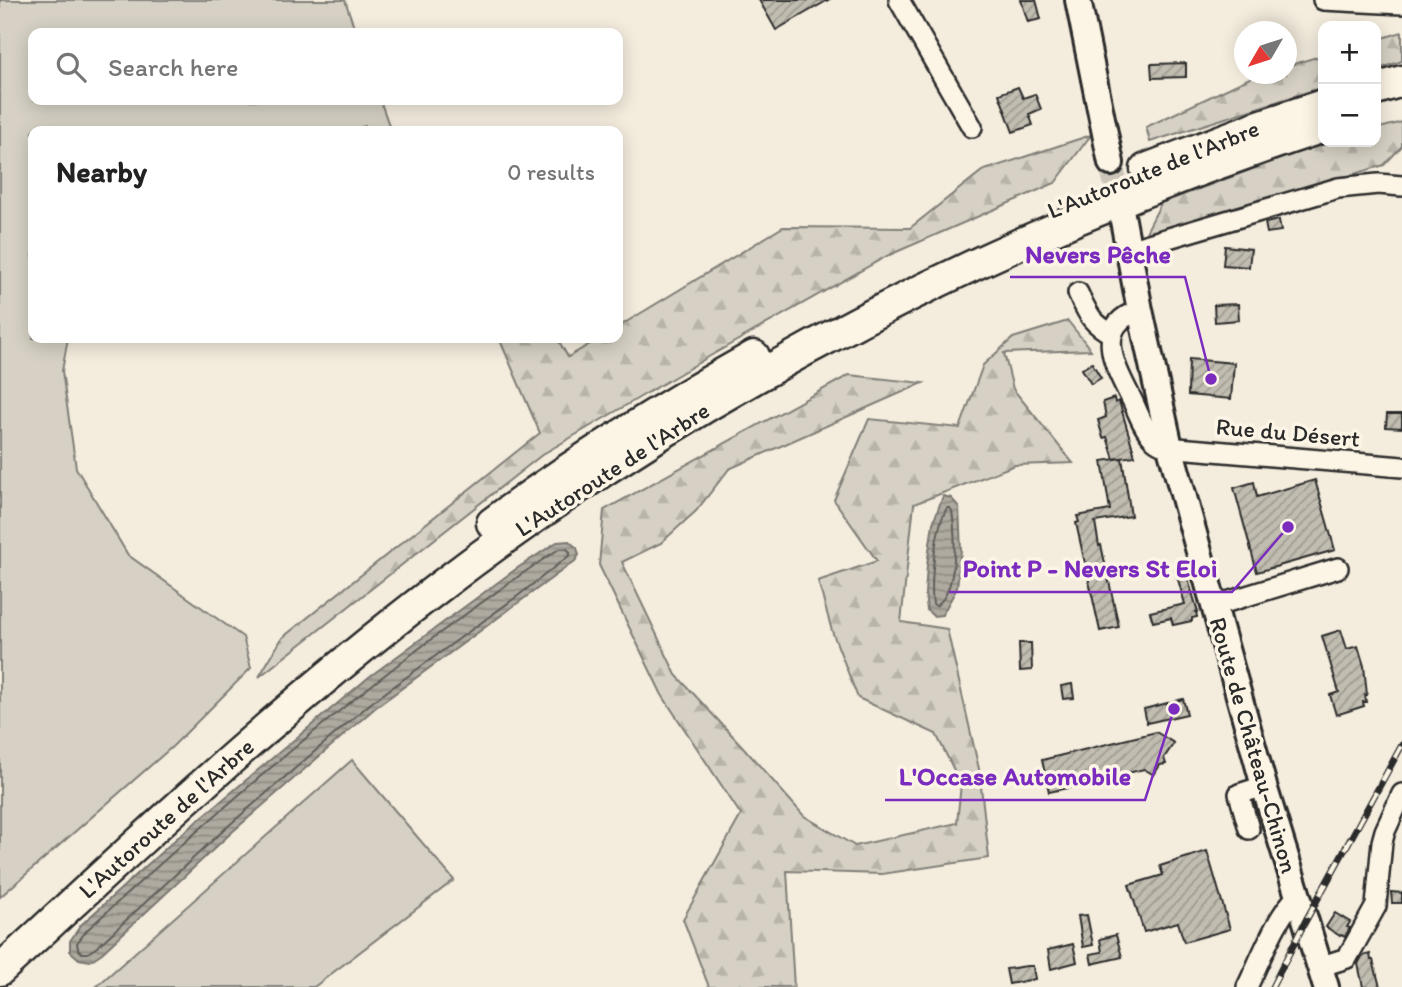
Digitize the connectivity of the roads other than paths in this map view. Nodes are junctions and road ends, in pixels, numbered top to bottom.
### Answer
1 (899, 0) edge
2 (1079, 0) edge
3 (1323, 0) edge
4 (1402, 4) edge
5 (1402, 81) edge
6 (1381, 87) edge
7 (1402, 103) edge
8 (1318, 107) edge
9 (1381, 109) edge
10 (972, 127) dead end
11 (1318, 129) edge
12 (1111, 163) tunnel mouth
13 (1402, 186) edge
14 (1122, 215) tunnel mouth
15 (1128, 250) junction
16 (1077, 293) dead end
17 (1140, 310) junction
18 (1112, 334) junction
19 (1170, 447) junction
20 (1402, 467) edge
21 (1338, 568) dead end
22 (1213, 606) junction
23 (1264, 786) junction
24 (1402, 795) edge
25 (1249, 829) dead end
26 (1297, 897) junction
27 (0, 944) edge
28 (0, 970) edge
29 (1322, 977) edge
30 (1247, 987) edge

1 - 10 street
2 - 12 main road
3 - 4 street
5 - 6 highway
7 - 9 highway
8 - 27 highway, L'Autoroute de l'Arbre
11 - 28 highway, L'Autoroute de l'Arbre
13 - 15 street
14 - 15 main road, Route de Château-Chinon
15 - 17 main road, Route de Château-Chinon
16 - 18 street
17 - 18 street
17 - 19 main road, Route de Château-Chinon
18 - 19 street
19 - 20 street, Rue du Désert
19 - 22 main road, Route de Château-Chinon
21 - 22 street
22 - 23 main road, Route de Château-Chinon
23 - 25 street
23 - 26 main road, Route de Château-Chinon
24 - 29 street
26 - 29 main road, Route de Château-Chinon
26 - 30 street

